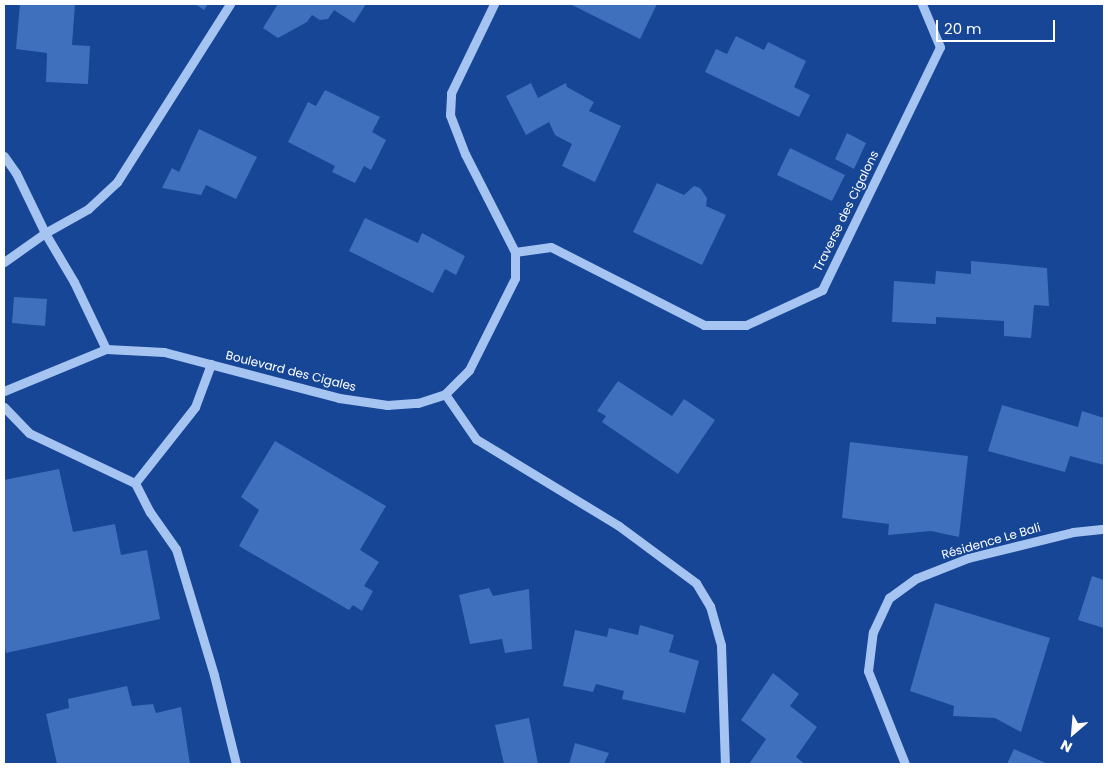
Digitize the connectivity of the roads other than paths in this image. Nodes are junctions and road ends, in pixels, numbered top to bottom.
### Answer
1 (230, 4) edge
2 (494, 4) edge
3 (922, 4) edge
4 (4, 156) edge
5 (44, 233) junction
6 (515, 252) junction
7 (4, 262) edge
8 (106, 349) junction
9 (211, 364) junction
10 (4, 391) edge
11 (445, 394) junction
12 (4, 407) edge
13 (135, 483) junction
14 (1104, 529) edge
15 (236, 764) edge
16 (725, 764) edge
17 (905, 764) edge

1 - 5 street
2 - 6 street, Boulevard des Cigales
3 - 6 street, Traverse des Cigalons
4 - 5 street
5 - 7 street
5 - 8 street
6 - 11 street, Boulevard des Cigales
8 - 9 street, Boulevard des Cigales
8 - 10 street, Boulevard des Cigales
9 - 11 street, Boulevard des Cigales
9 - 13 street
11 - 16 street
12 - 13 street
13 - 15 street
14 - 17 street, Résidence Le Bali

